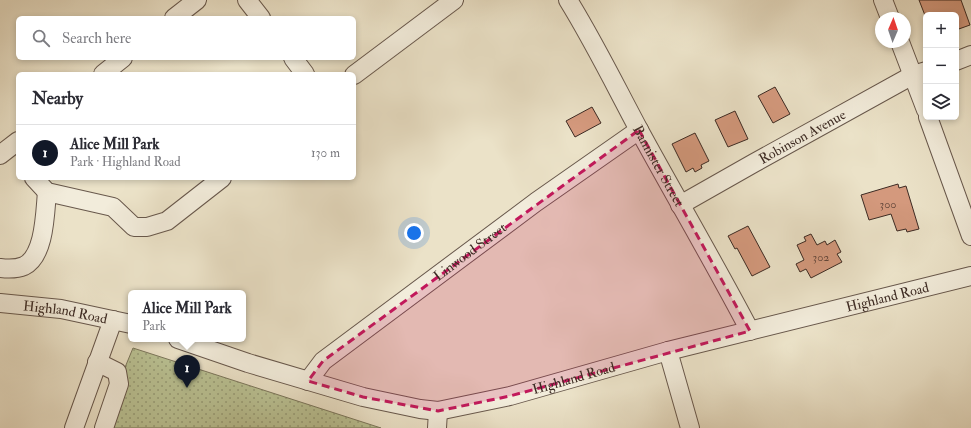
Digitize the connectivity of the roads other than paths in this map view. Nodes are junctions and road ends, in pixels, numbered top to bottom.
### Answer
1 (197, 0) edge
2 (247, 0) edge
3 (454, 0) edge
4 (568, 0) edge
5 (883, 0) edge
6 (888, 12) edge
7 (177, 16) edge
8 (259, 16) edge
9 (904, 48) edge
10 (971, 55) edge
11 (959, 59) edge
12 (121, 60) edge
13 (294, 60) edge
14 (106, 72) edge
15 (304, 72) edge
16 (920, 73) edge
17 (356, 74) edge
18 (923, 92) edge
19 (929, 120) edge
20 (639, 130) junction
21 (36, 180) edge
22 (219, 180) edge
23 (47, 192) junction
24 (680, 205) junction
25 (971, 236) edge
26 (0, 268) edge
27 (971, 276) edge
28 (0, 303) edge
29 (113, 320) junction
30 (128, 323) edge
31 (750, 331) junction
32 (187, 342) edge
33 (668, 351) junction
34 (97, 362) junction
35 (308, 381) junction
36 (438, 419) edge
37 (74, 428) edge
38 (104, 428) edge
39 (690, 428) edge

1 - 7 street
2 - 8 street
3 - 17 street
4 - 20 street, Bannister Street
5 - 6 street
9 - 16 street
10 - 11 street
12 - 14 street
13 - 15 street
16 - 18 street
16 - 24 street, Robinson Avenue
19 - 25 street
20 - 24 street, Bannister Street
20 - 35 street, Linwood Street
21 - 23 street
22 - 23 street
23 - 26 street
24 - 31 street, Bannister Street
27 - 31 street, Highland Road
28 - 29 street, Highland Road
29 - 30 street, Highland Road
29 - 34 street
31 - 33 street, Highland Road
32 - 35 street, Highland Road
33 - 36 street, Highland Road
33 - 39 street
34 - 37 street
34 - 38 street
35 - 36 street, Highland Road

